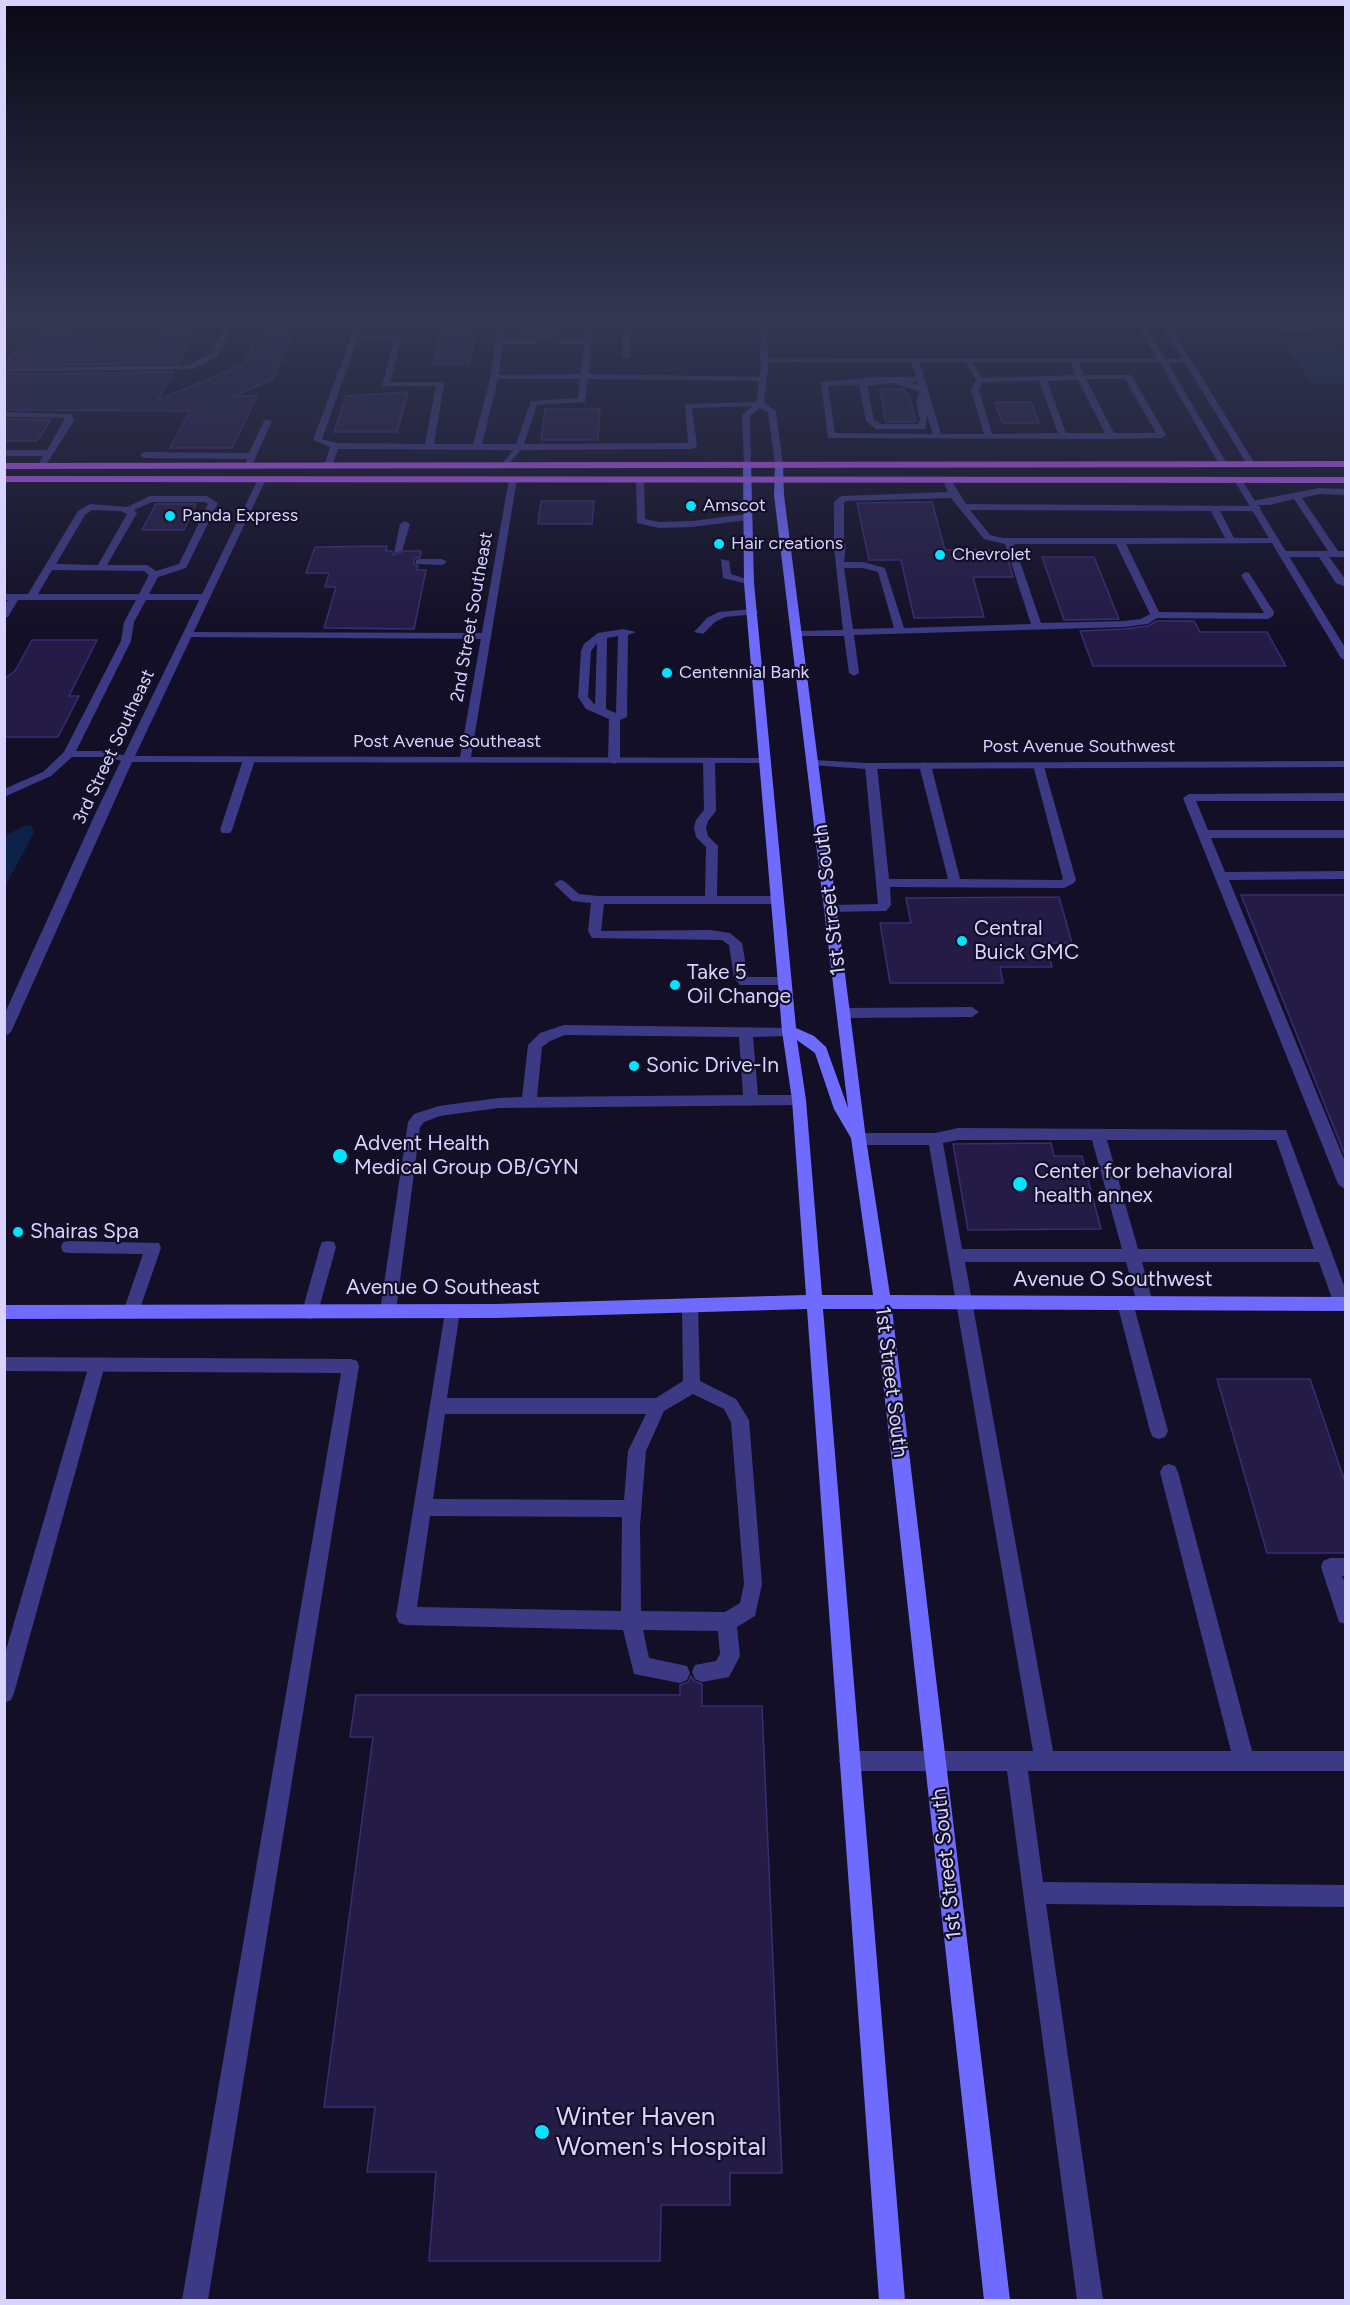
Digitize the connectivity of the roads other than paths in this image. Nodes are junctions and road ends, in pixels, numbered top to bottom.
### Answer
1 (68, 424) edge
2 (267, 424) edge
3 (323, 424) edge
4 (433, 424) edge
5 (483, 424) edge
6 (526, 424) edge
7 (690, 424) edge
8 (746, 424) edge
9 (774, 424) edge
10 (829, 424) edge
11 (874, 424) edge
12 (923, 424) edge
13 (934, 424) edge
14 (985, 424) edge
15 (1058, 424) edge
16 (1105, 424) edge
17 (1155, 424) edge
18 (1199, 424) edge
19 (1226, 424) edge
20 (1062, 435) junction
21 (989, 436) junction
22 (1111, 436) junction
23 (938, 437) junction
24 (335, 446) junction
25 (429, 446) junction
26 (477, 446) junction
27 (519, 447) junction
28 (624, 447) junction
29 (4, 453) edge
30 (50, 453) junction
31 (144, 455) dead end
32 (252, 456) junction
33 (747, 464) junction
34 (779, 464) junction
35 (1223, 464) junction
36 (1251, 464) junction
37 (1346, 464) edge
38 (400, 465) junction
39 (505, 465) junction
40 (625, 465) junction
41 (4, 466) edge
42 (41, 466) junction
43 (248, 466) junction
44 (328, 466) junction
45 (4, 479) edge
46 (262, 479) junction
47 (390, 479) junction
48 (513, 479) junction
49 (640, 479) junction
50 (748, 480) junction
51 (779, 480) junction
52 (947, 480) junction
53 (1238, 480) junction
54 (1346, 480) edge
55 (1346, 492) edge
56 (954, 495) junction
57 (1297, 497) junction
58 (1254, 505) junction
59 (964, 507) junction
60 (1214, 508) junction
61 (127, 510) junction
62 (747, 517) junction
63 (405, 524) dead end
64 (1275, 541) junction
65 (1009, 542) junction
66 (1120, 542) junction
67 (1231, 542) junction
68 (786, 545) junction
69 (841, 545) junction
70 (397, 551) dead end
71 (1283, 554) junction
72 (1322, 554) junction
73 (1340, 554) edge
74 (724, 561) dead end
75 (418, 562) dead end
76 (442, 562) dead end
77 (839, 565) junction
78 (49, 567) junction
79 (101, 567) junction
80 (154, 575) junction
81 (1246, 575) dead end
82 (749, 583) junction
83 (1346, 584) edge
84 (10, 597) edge
85 (31, 597) junction
86 (141, 597) junction
87 (206, 597) junction
88 (753, 612) junction
89 (4, 615) edge
90 (1155, 615) junction
91 (1037, 627) junction
92 (900, 630) junction
93 (699, 632) dead end
94 (849, 633) junction
95 (797, 634) junction
96 (188, 635) junction
97 (487, 636) junction
98 (1341, 643) edge
99 (1346, 658) edge
100 (854, 673) dead end
101 (611, 716) junction
102 (69, 754) junction
103 (128, 759) junction
104 (249, 760) junction
105 (465, 760) junction
106 (614, 761) junction
107 (709, 761) junction
108 (765, 761) junction
109 (814, 763) junction
110 (1346, 764) edge
111 (925, 765) junction
112 (1039, 765) junction
113 (871, 766) junction
114 (4, 794) edge
115 (1346, 797) edge
116 (226, 831) dead end
117 (1204, 834) junction
118 (1346, 834) edge
119 (1346, 875) edge
120 (1221, 876) junction
121 (883, 883) junction
122 (560, 884) dead end
123 (955, 884) junction
124 (598, 900) junction
125 (711, 900) junction
126 (778, 900) junction
127 (832, 909) junction
128 (785, 982) junction
129 (972, 1012) dead end
130 (844, 1013) junction
131 (789, 1031) junction
132 (4, 1032) edge
133 (746, 1032) junction
134 (751, 1100) junction
135 (799, 1100) junction
136 (529, 1103) junction
137 (1098, 1134) junction
138 (859, 1139) junction
139 (935, 1139) junction
140 (1346, 1184) edge
141 (69, 1247) dead end
142 (328, 1247) dead end
143 (955, 1255) junction
144 (1132, 1256) junction
145 (1326, 1256) junction
146 (815, 1302) junction
147 (881, 1302) junction
148 (964, 1302) junction
149 (1125, 1303) junction
150 (1145, 1303) junction
151 (1344, 1304) edge
152 (690, 1306) junction
153 (388, 1311) junction
154 (452, 1311) junction
155 (4, 1312) edge
156 (130, 1312) junction
157 (310, 1312) junction
158 (4, 1365) edge
159 (97, 1365) junction
160 (692, 1385) junction
161 (439, 1406) junction
162 (658, 1406) junction
163 (1159, 1431) dead end
164 (1169, 1472) dead end
165 (423, 1507) junction
166 (632, 1509) junction
167 (1346, 1567) edge
168 (1346, 1615) edge
169 (631, 1621) junction
170 (727, 1622) junction
171 (702, 1672) dead end
172 (680, 1673) dead end
173 (4, 1693) edge
174 (1244, 1760) junction
175 (849, 1761) junction
176 (936, 1761) junction
177 (1346, 1761) edge
178 (1016, 1762) junction
179 (1044, 1762) junction
180 (1034, 1893) junction
181 (1346, 1896) edge
182 (195, 2301) edge
183 (892, 2301) edge
184 (997, 2301) edge
185 (1090, 2301) edge

1 - 30 street
2 - 32 street
3 - 24 street
4 - 25 street
5 - 26 street
6 - 27 street
7 - 28 street
8 - 33 street
9 - 34 street
10 - 23 street
11 - 12 street
13 - 23 street
14 - 21 street
15 - 20 street
16 - 22 street
17 - 22 street
18 - 35 street
19 - 36 street
20 - 21 street
20 - 22 street
21 - 23 street
24 - 25 street
24 - 44 street
25 - 26 street
26 - 27 street
27 - 28 street
27 - 39 street
28 - 40 street
29 - 30 street
30 - 42 street
31 - 32 street
32 - 43 street
33 - 34 main road
33 - 40 main road
33 - 50 main road
34 - 35 main road
34 - 51 main road, 1st Street South
35 - 36 main road
36 - 37 main road
38 - 39 main road
38 - 44 main road
38 - 46 main road
39 - 40 main road
39 - 47 main road
41 - 42 main road
42 - 43 main road
43 - 44 main road
45 - 46 main road
46 - 47 main road
46 - 87 street, 3rd Street Southeast
47 - 48 main road
48 - 49 main road
48 - 97 street, 2nd Street Southeast
49 - 50 main road
49 - 62 street
50 - 51 main road
50 - 62 main road
51 - 52 main road
51 - 68 main road, 1st Street South
52 - 53 main road
52 - 56 street
53 - 54 main road
53 - 58 street
55 - 57 street
56 - 59 street
56 - 69 street
57 - 58 street
57 - 73 street
58 - 60 street
58 - 64 street
59 - 60 street
59 - 65 street
60 - 67 street
61 - 78 street
61 - 79 street
61 - 80 street
62 - 82 main road
63 - 70 street
64 - 67 street
64 - 71 street
65 - 66 street
65 - 91 street
66 - 67 street
66 - 90 street
68 - 69 street
68 - 95 main road, 1st Street South
69 - 77 street
71 - 72 street
71 - 98 street
72 - 73 street
72 - 83 street
74 - 82 street
75 - 76 street
77 - 92 street
77 - 94 street
78 - 79 street
78 - 85 street
79 - 80 street
80 - 86 street
81 - 90 street
82 - 88 main road
84 - 85 street
84 - 89 street
85 - 86 street
86 - 87 street
86 - 102 street
87 - 96 street, 3rd Street Southeast
88 - 93 street
88 - 108 main road
90 - 91 street
91 - 92 street
92 - 94 street
94 - 95 street
94 - 100 street
95 - 109 main road, 1st Street South
96 - 97 street
96 - 103 street, 3rd Street Southeast
97 - 105 street, 2nd Street Southeast
98 - 99 street
101 - 101 street
101 - 106 street
102 - 103 street, Post Avenue Southeast
102 - 114 street
103 - 104 street, Post Avenue Southeast
103 - 132 street, 3rd Street Southeast
104 - 105 street, Post Avenue Southeast
104 - 116 street
105 - 106 street, Post Avenue Southeast
106 - 107 street, Post Avenue Southeast
107 - 108 street, Post Avenue Southeast
107 - 125 street
108 - 126 main road
109 - 113 street, Post Avenue Southwest
109 - 127 main road, 1st Street South
110 - 112 street, Post Avenue Southwest
111 - 112 street, Post Avenue Southwest
111 - 113 street, Post Avenue Southwest
111 - 123 street
112 - 123 street
113 - 121 street
115 - 117 street
117 - 118 street
117 - 120 street
119 - 120 street
120 - 140 street
121 - 123 street
121 - 127 street
122 - 124 street
124 - 125 street
124 - 128 street
125 - 126 street
126 - 128 main road
127 - 130 main road, 1st Street South
128 - 131 main road
129 - 130 street
130 - 138 main road, 1st Street South
131 - 133 street
131 - 135 main road
131 - 138 main road
133 - 134 street
133 - 136 street
134 - 135 street
134 - 136 street
135 - 146 main road
136 - 153 street
137 - 139 street
137 - 144 street
137 - 145 street
138 - 139 street
138 - 147 main road, 1st Street South
139 - 143 street
141 - 156 street
142 - 157 street
143 - 144 street
143 - 148 street
144 - 145 street
144 - 150 street
145 - 151 street
146 - 147 main road, Avenue O Southeast
146 - 152 main road, Avenue O Southeast
146 - 175 main road
147 - 148 main road, Avenue O Southwest
147 - 176 main road, 1st Street South
148 - 149 main road, Avenue O Southwest
148 - 179 street
149 - 150 main road, Avenue O Southwest
149 - 163 street
150 - 151 main road, Avenue O Southwest
152 - 154 main road, Avenue O Southeast
152 - 160 street
153 - 154 main road, Avenue O Southeast
153 - 157 main road, Avenue O Southeast
154 - 161 street
155 - 156 main road, Avenue O Southeast
156 - 157 main road, Avenue O Southeast
158 - 159 street
159 - 173 street
159 - 182 street
160 - 162 street
160 - 170 street
161 - 162 street
161 - 165 street
162 - 166 street
164 - 174 street
165 - 166 street
165 - 169 street
166 - 169 street
167 - 168 street
169 - 170 street
169 - 172 street
170 - 171 street
174 - 177 street
174 - 179 street
175 - 176 street
175 - 183 main road
176 - 178 street
176 - 184 main road, 1st Street South
178 - 179 street
178 - 180 street
180 - 181 street
180 - 185 street

